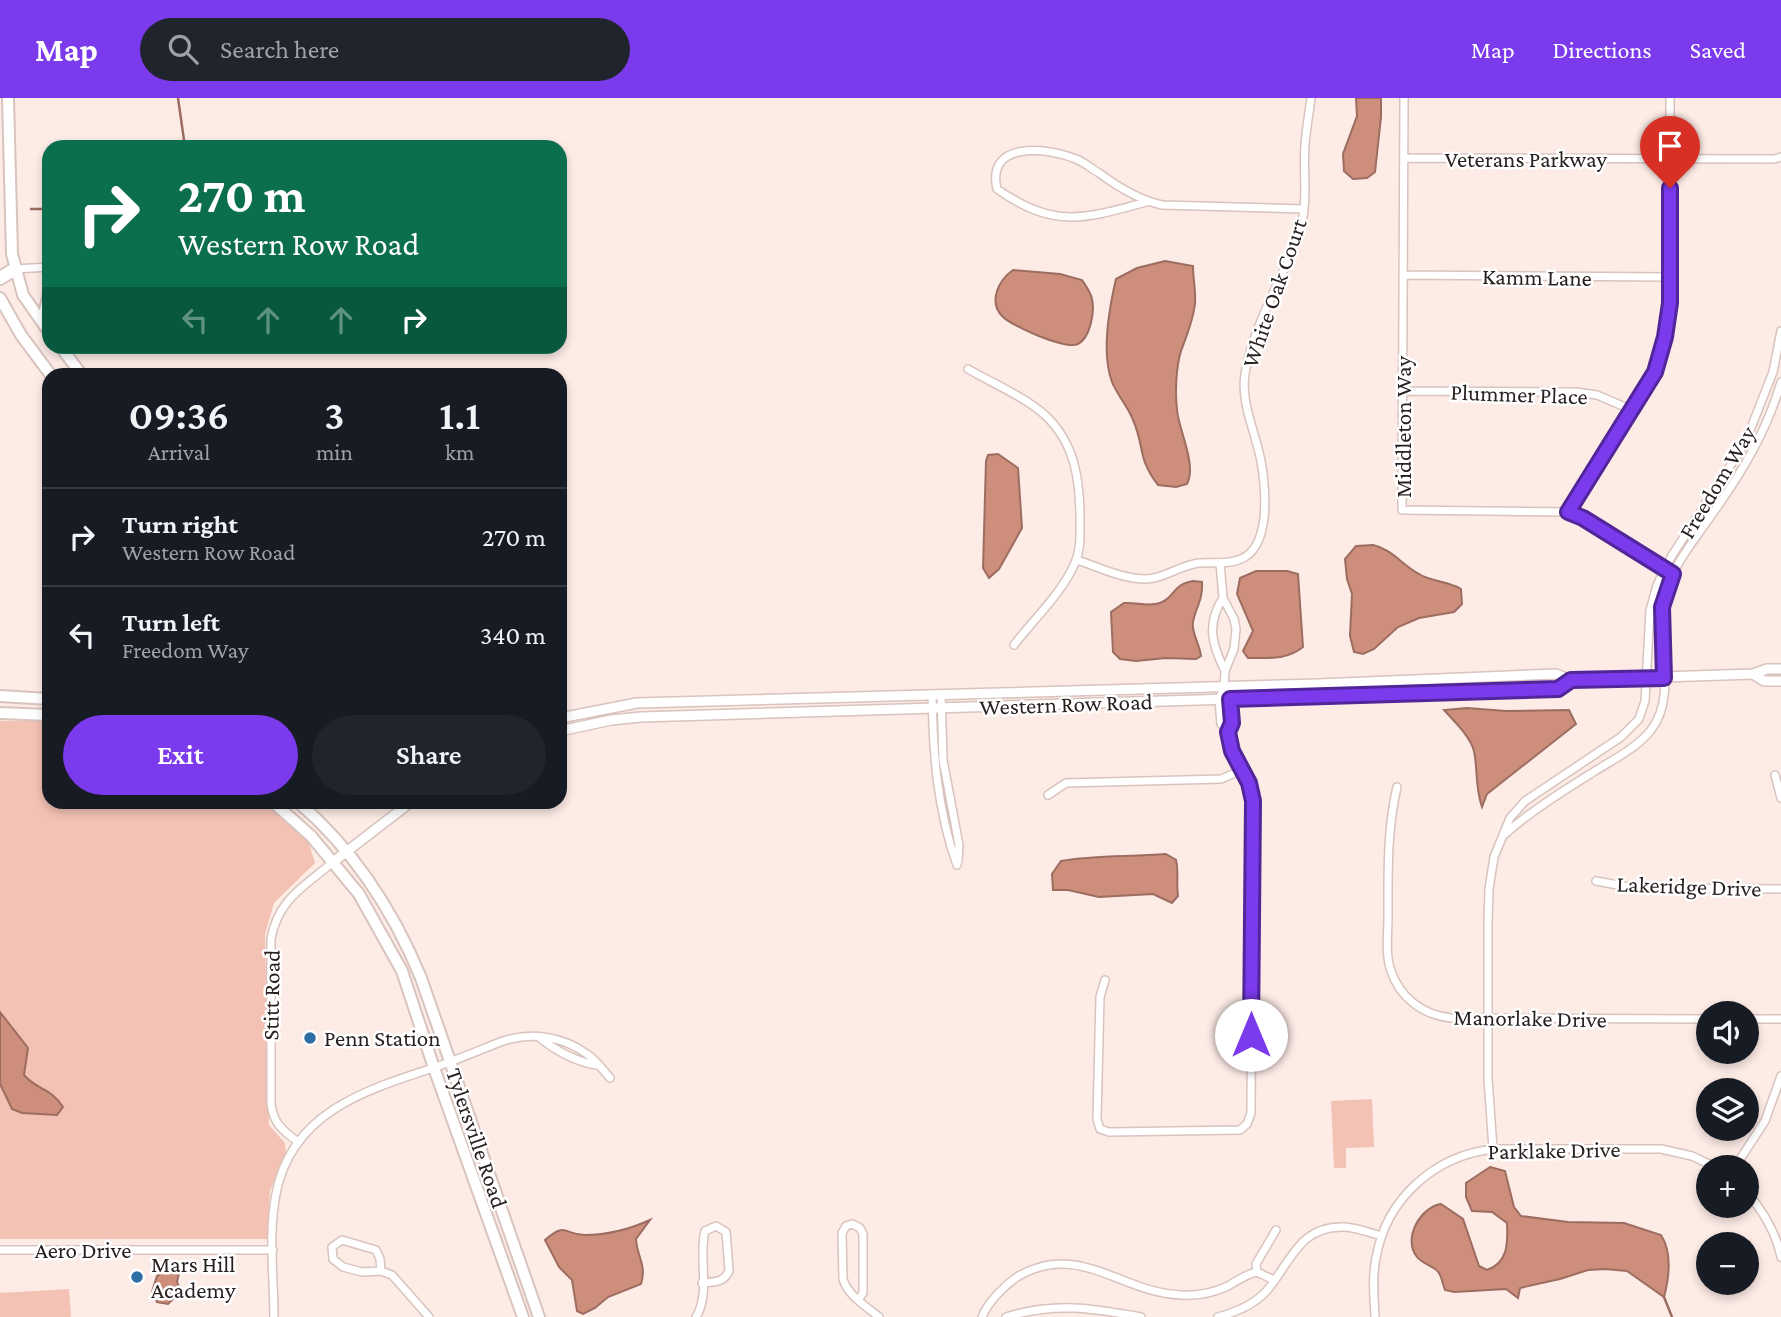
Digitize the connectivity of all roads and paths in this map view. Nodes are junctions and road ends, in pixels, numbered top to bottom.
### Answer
1 (8, 98) edge
2 (1311, 98) edge
3 (1404, 98) edge
4 (1670, 98) edge
5 (1404, 158) junction
6 (1779, 159) edge
7 (1670, 160) junction
8 (1146, 202) junction
9 (1303, 209) junction
10 (0, 265) edge
11 (42, 267) edge
12 (15, 269) junction
13 (1404, 275) junction
14 (1670, 276) junction
15 (0, 278) edge
16 (0, 298) edge
17 (42, 322) edge
18 (1781, 331) edge
19 (46, 368) edge
20 (968, 369) dead end
21 (1777, 374) edge
22 (1781, 382) edge
23 (1403, 391) junction
24 (1632, 410) junction
25 (1568, 512) junction
26 (1077, 560) junction
27 (1220, 563) junction
28 (1665, 570) junction
29 (1673, 574) junction
30 (1223, 598) junction
31 (1014, 645) dead end
32 (1781, 669) edge
33 (1225, 671) junction
34 (1753, 674) junction
35 (1646, 675) junction
36 (1664, 678) junction
37 (1571, 680) junction
38 (1781, 681) edge
39 (1224, 687) junction
40 (936, 694) junction
41 (0, 696) edge
42 (42, 699) edge
43 (1230, 699) junction
44 (1219, 700) junction
45 (936, 708) junction
46 (0, 713) edge
47 (42, 715) edge
48 (567, 717) edge
49 (567, 729) edge
50 (1228, 732) junction
51 (1242, 770) junction
52 (1775, 775) dead end
53 (1397, 787) dead end
54 (1048, 795) dead end
55 (1781, 798) edge
56 (280, 809) edge
57 (306, 809) edge
58 (402, 809) edge
59 (1501, 838) junction
60 (348, 851) junction
61 (333, 862) junction
62 (1596, 881) dead end
63 (1781, 889) edge
64 (1105, 980) dead end
65 (1489, 1018) junction
66 (1696, 1019) edge
67 (1759, 1019) edge
68 (1781, 1019) edge
69 (451, 1061) junction
70 (434, 1068) junction
71 (1781, 1076) edge
72 (610, 1078) dead end
73 (298, 1142) junction
74 (1493, 1149) junction
75 (1743, 1155) edge
76 (1696, 1158) edge
77 (1759, 1208) edge
78 (1276, 1230) dead end
79 (1382, 1236) junction
80 (0, 1250) edge
81 (273, 1250) junction
82 (1781, 1257) edge
83 (381, 1271) junction
84 (1257, 1272) junction
85 (1274, 1280) junction
86 (702, 1283) junction
87 (858, 1300) junction
88 (699, 1316) edge
89 (274, 1317) edge
90 (429, 1317) edge
91 (523, 1317) edge
92 (539, 1317) edge
93 (879, 1317) edge
94 (982, 1317) edge
95 (1006, 1317) edge
96 (1141, 1317) edge
97 (1218, 1317) edge
98 (1375, 1317) edge

1 - 12 main road
2 - 9 street, White Oak Court
3 - 5 street, Middleton Way
4 - 7 street
5 - 7 street, Veterans Parkway
5 - 13 street, Middleton Way
6 - 7 street, Veterans Parkway
7 - 14 street
8 - 8 street
8 - 9 street
9 - 27 street, White Oak Court
10 - 12 highway
11 - 12 street
12 - 15 highway
12 - 17 main road
13 - 14 street, Kamm Lane
13 - 23 street, Middleton Way
14 - 24 street
16 - 19 main road
18 - 21 street, Freedom Way
20 - 26 street
21 - 28 street, Freedom Way
22 - 29 street, Freedom Way
23 - 24 street, Plummer Place
23 - 25 street, Middleton Way
24 - 25 street
25 - 28 street, Middleton Way
26 - 27 street, White Oak Court
26 - 31 street
27 - 30 street
28 - 29 street, Middleton Way
28 - 35 street, Freedom Way
29 - 36 street, Freedom Way
30 - 33 street
30 - 33 street
32 - 34 street, Western Row Road
33 - 39 street
34 - 36 street, Western Row Road
34 - 38 street, Western Row Road
35 - 36 street, Western Row Road
35 - 37 street, Western Row Road
35 - 59 street, Freedom Way
36 - 59 street, Freedom Way
37 - 39 street, Western Row Road
37 - 43 street, Western Row Road
39 - 40 street, Western Row Road
39 - 43 street
39 - 44 street
40 - 45 street
40 - 48 street, Western Row Road
41 - 42 main road
43 - 44 street, Western Row Road
43 - 50 street
44 - 45 street, Western Row Road
44 - 50 street
45 - 45 street
45 - 49 street, Western Row Road
46 - 47 main road
50 - 51 street
51 - 54 street
51 - 64 street
52 - 55 street
53 - 65 street, Manorlake Drive
56 - 61 main road
57 - 60 main road
58 - 60 street
59 - 65 street, Freedom Way
60 - 61 street
60 - 69 main road, Tylersville Road
61 - 70 main road, Tylersville Road
61 - 73 street, Stitt Road
62 - 63 street, Lakeridge Drive
65 - 66 street, Manorlake Drive
65 - 74 street, Freedom Way
67 - 68 street
69 - 70 street
69 - 72 street
69 - 92 main road, Tylersville Road
70 - 73 street
70 - 91 main road, Tylersville Road
71 - 75 street
73 - 81 street
74 - 76 street, Parklake Drive
74 - 79 street, Parklake Drive
77 - 82 street
78 - 84 street
79 - 85 street
79 - 98 street, Parklake Drive
80 - 81 street, Aero Drive
81 - 89 street
83 - 83 street
83 - 90 street
84 - 85 street
84 - 94 street
85 - 97 street
86 - 86 street
86 - 88 street
87 - 87 street
87 - 93 street
95 - 96 street

